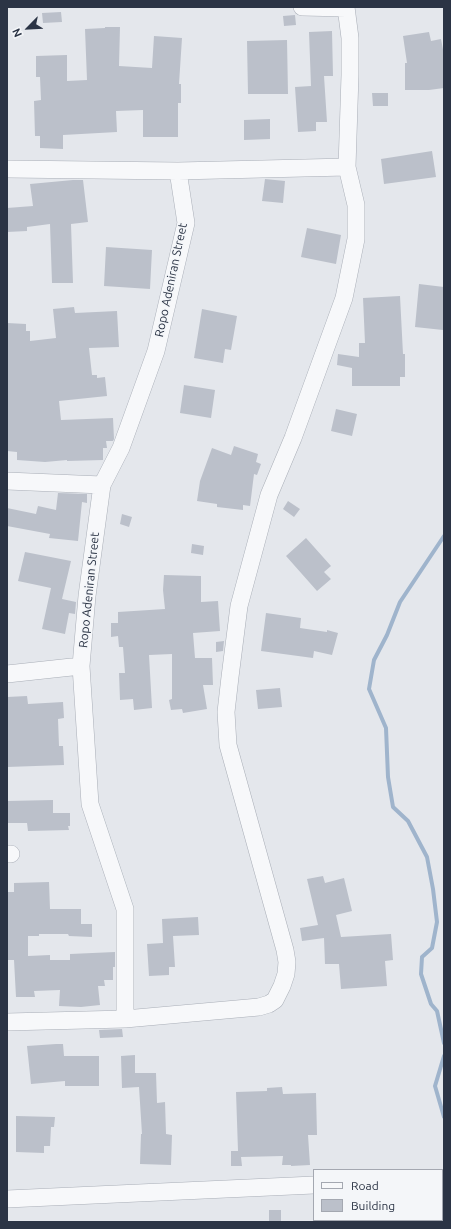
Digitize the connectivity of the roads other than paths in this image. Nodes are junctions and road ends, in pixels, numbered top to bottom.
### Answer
1 (302, 7) edge
2 (346, 8) edge
3 (347, 168) junction
4 (7, 169) edge
5 (178, 171) junction
6 (7, 481) edge
7 (102, 486) junction
8 (81, 666) junction
9 (7, 674) edge
10 (125, 1019) junction
11 (7, 1022) edge
12 (313, 1185) edge
13 (7, 1199) edge

1 - 2 street
2 - 3 street
3 - 5 street
3 - 10 street
4 - 5 street
5 - 7 street, Ropo Adeniran Street
6 - 7 street
7 - 8 street, Ropo Adeniran Street
8 - 9 street
8 - 10 street, Ropo Adeniran Street
10 - 11 street
12 - 13 street

